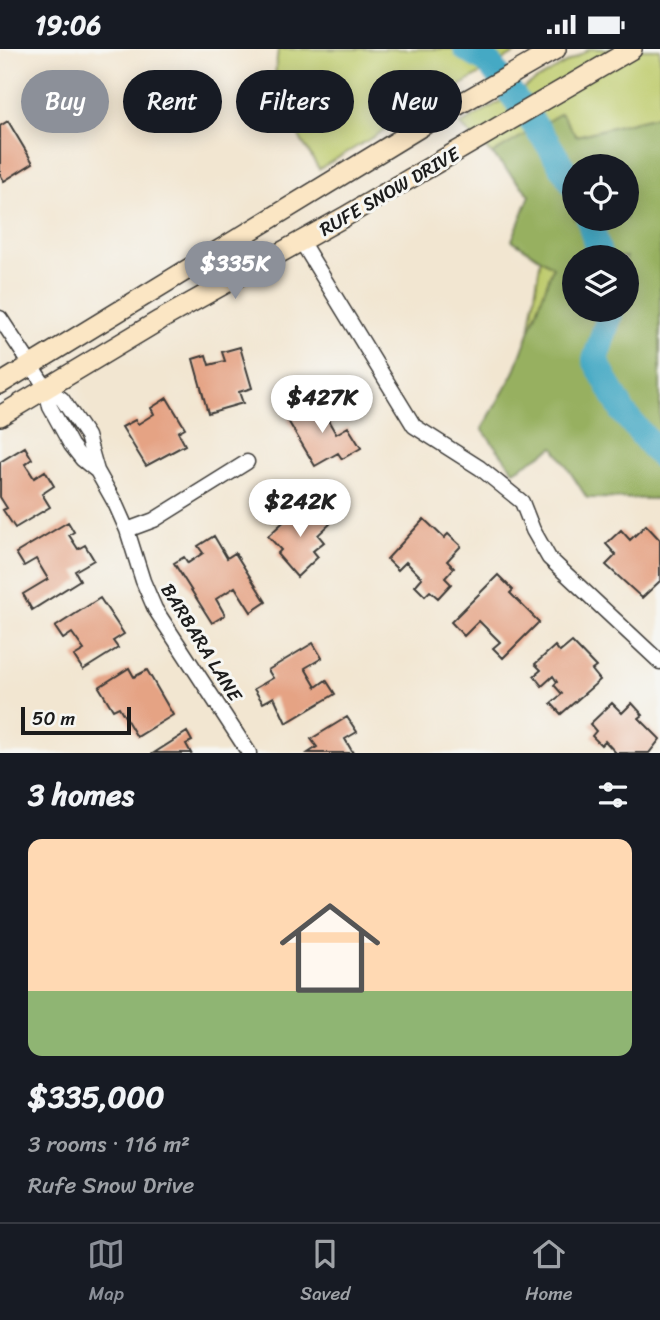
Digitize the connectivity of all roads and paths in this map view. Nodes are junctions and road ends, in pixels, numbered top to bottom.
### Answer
1 (632, 49) edge
2 (554, 50) edge
3 (301, 241) junction
4 (0, 318) edge
5 (31, 365) junction
6 (0, 384) edge
7 (46, 388) junction
8 (0, 417) edge
9 (247, 462) dead end
10 (127, 530) junction
11 (660, 661) edge
12 (248, 753) edge

1 - 3 main road, RUFE SNOW DRIVE
2 - 5 main road, RUFE SNOW DRIVE
3 - 7 main road, RUFE SNOW DRIVE
3 - 11 street
4 - 5 street, BARBARA LANE
5 - 6 main road, RUFE SNOW DRIVE
5 - 7 street, BARBARA LANE
7 - 8 main road, RUFE SNOW DRIVE
7 - 10 street, BARBARA LANE
9 - 10 street
10 - 12 street, BARBARA LANE

